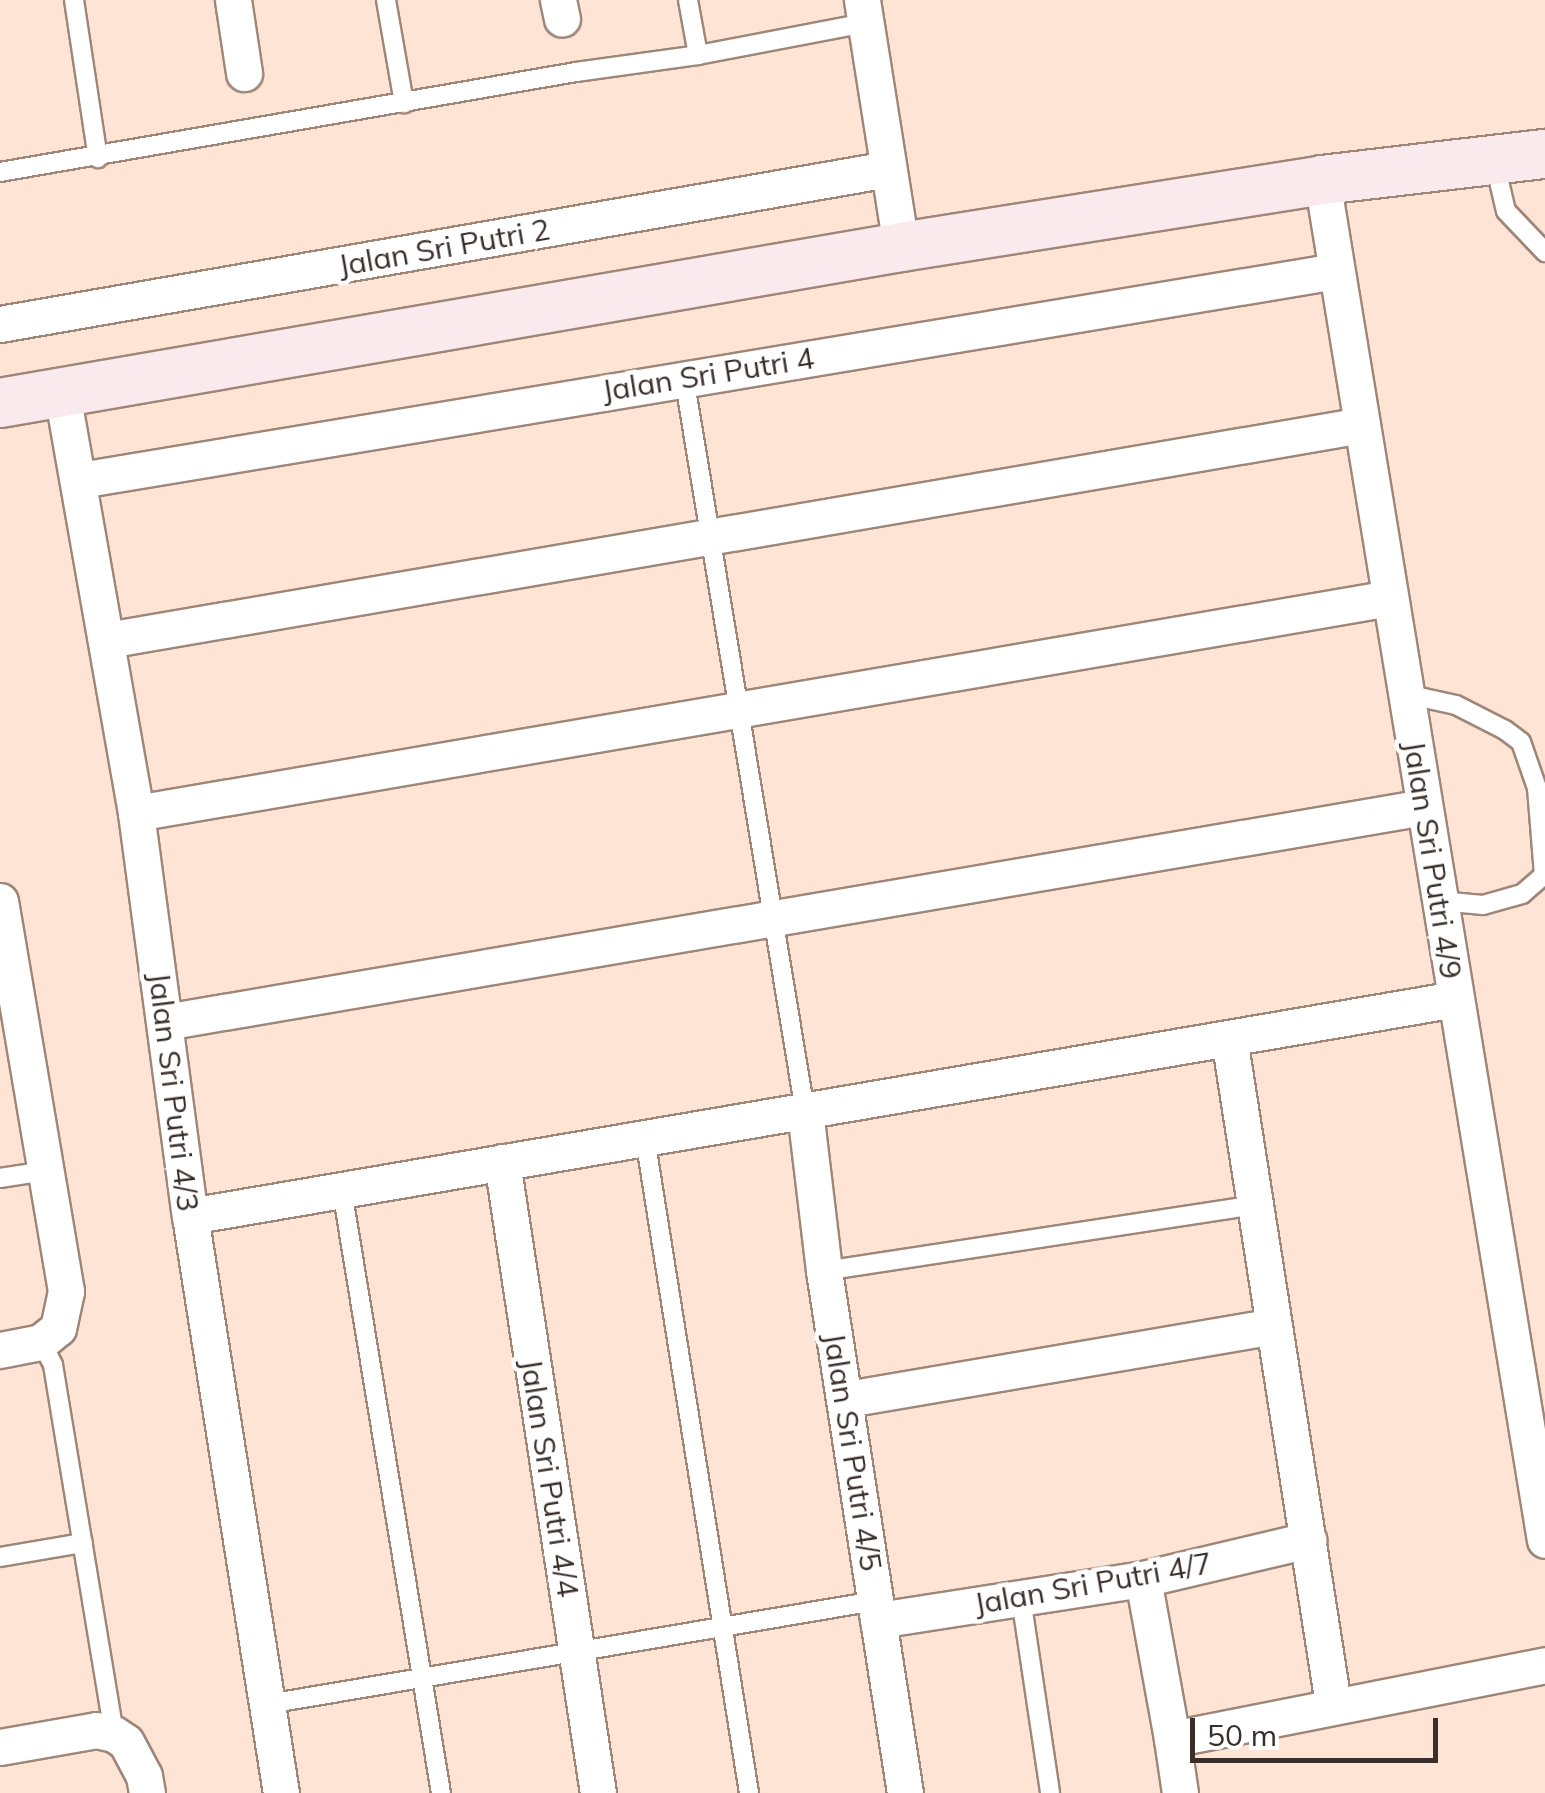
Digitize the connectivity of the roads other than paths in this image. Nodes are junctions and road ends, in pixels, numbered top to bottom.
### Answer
1 (74, 0) edge
2 (233, 0) edge
3 (386, 0) edge
4 (688, 0) edge
5 (864, 11) edge
6 (698, 56) junction
7 (244, 73) dead end
8 (404, 103) junction
9 (1545, 154) edge
10 (98, 158) junction
11 (1494, 160) junction
12 (888, 168) junction
13 (0, 172) edge
14 (1322, 180) junction
15 (901, 247) junction
16 (1545, 252) edge
17 (1336, 271) junction
18 (0, 324) edge
19 (684, 377) junction
20 (62, 392) junction
21 (0, 403) edge
22 (1362, 425) junction
23 (80, 480) junction
24 (710, 537) junction
25 (1390, 598) junction
26 (107, 640) junction
27 (1406, 694) junction
28 (739, 709) junction
29 (1424, 807) junction
30 (136, 812) junction
31 (1544, 875) edge
32 (0, 901) edge
33 (1440, 902) junction
34 (773, 918) junction
35 (3, 940) edge
36 (1456, 999) junction
37 (166, 1022) junction
38 (1230, 1038) junction
39 (805, 1110) junction
40 (645, 1138) junction
41 (502, 1162) junction
42 (46, 1171) junction
43 (0, 1178) edge
44 (342, 1190) junction
45 (1254, 1205) junction
46 (190, 1216) junction
47 (824, 1271) junction
48 (1272, 1326) junction
49 (41, 1342) junction
50 (0, 1350) edge
51 (847, 1399) junction
52 (1542, 1499) edge
53 (1308, 1540) junction
54 (1545, 1540) edge
55 (83, 1543) junction
56 (0, 1557) edge
57 (1143, 1578) junction
58 (1021, 1598) junction
59 (876, 1611) junction
60 (721, 1628) junction
61 (577, 1653) junction
62 (1545, 1665) edge
63 (424, 1678) junction
64 (268, 1704) junction
65 (1333, 1704) junction
66 (114, 1734) junction
67 (1172, 1739) junction
68 (0, 1748) edge
69 (147, 1793) edge
70 (281, 1793) edge
71 (441, 1793) edge
72 (598, 1793) edge
73 (749, 1793) edge
74 (905, 1793) edge
75 (1050, 1793) edge
76 (1180, 1793) edge

1 - 10 lane
2 - 7 street
3 - 8 lane
4 - 6 lane
5 - 6 lane
5 - 12 street
6 - 8 lane
8 - 10 lane
9 - 11 street
10 - 13 lane
11 - 14 street
11 - 16 lane
12 - 15 street
12 - 18 street, Jalan Sri Putri 2
14 - 15 street
14 - 17 street, Jalan Sri Putri 4/9
15 - 20 street
17 - 19 street, Jalan Sri Putri 4
17 - 22 street, Jalan Sri Putri 4/9
19 - 23 street, Jalan Sri Putri 4
19 - 24 lane
20 - 21 street
20 - 23 street, Jalan Sri Putri 4/3
22 - 24 street
22 - 25 street, Jalan Sri Putri 4/9
23 - 26 street, Jalan Sri Putri 4/3
24 - 26 street
24 - 28 lane
25 - 27 street, Jalan Sri Putri 4/9
25 - 28 street
26 - 30 street, Jalan Sri Putri 4/3
27 - 29 street, Jalan Sri Putri 4/9
27 - 31 lane
28 - 30 street
28 - 34 lane
29 - 33 street, Jalan Sri Putri 4/9
29 - 34 street
30 - 37 street, Jalan Sri Putri 4/3
31 - 33 lane
32 - 35 street
33 - 36 street, Jalan Sri Putri 4/9
34 - 37 street
34 - 39 lane
35 - 42 street
36 - 38 street
36 - 52 street, Jalan Sri Putri 4/9
37 - 46 street, Jalan Sri Putri 4/3
38 - 39 street
38 - 45 street
39 - 40 street
39 - 47 street, Jalan Sri Putri 4/5
40 - 41 street
40 - 60 lane
41 - 44 street
41 - 61 street, Jalan Sri Putri 4/4
42 - 43 lane
42 - 49 street
44 - 46 street
44 - 63 lane
45 - 47 lane
45 - 48 street
46 - 64 street, Jalan Sri Putri 4/3
47 - 51 street, Jalan Sri Putri 4/5
48 - 51 street
48 - 53 street
49 - 50 street
49 - 55 lane
51 - 59 street, Jalan Sri Putri 4/5
52 - 54 street, Jalan Sri Putri 4/9
53 - 57 street, Jalan Sri Putri 4/7
53 - 65 street
55 - 56 lane
55 - 66 lane
57 - 58 street, Jalan Sri Putri 4/7
57 - 67 street
58 - 59 street, Jalan Sri Putri 4/7
58 - 75 lane
59 - 60 lane
59 - 74 street, Jalan Sri Putri 4/5
60 - 61 lane
60 - 73 lane
61 - 63 lane
61 - 72 street, Jalan Sri Putri 4/4
62 - 65 street
63 - 64 lane
63 - 71 lane
64 - 70 street, Jalan Sri Putri 4/3
65 - 67 street
66 - 68 street
66 - 69 street
67 - 76 street

